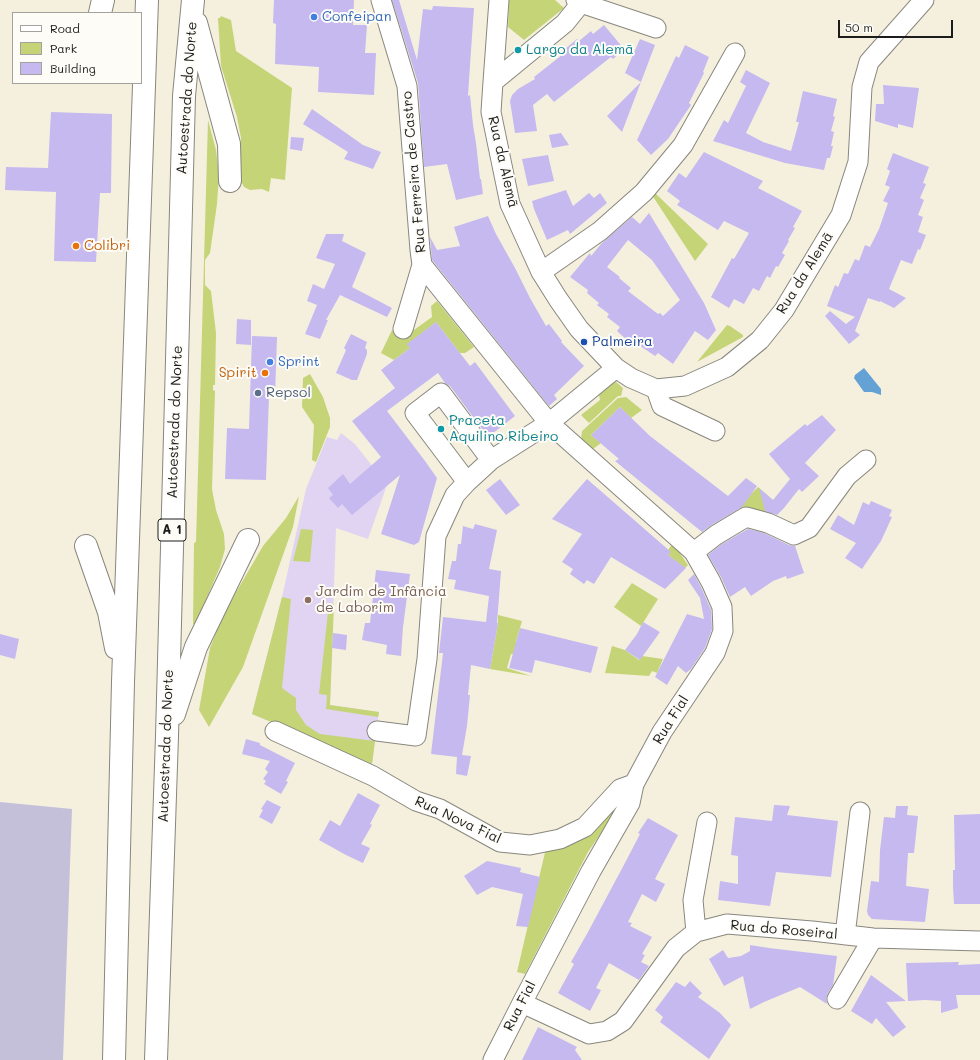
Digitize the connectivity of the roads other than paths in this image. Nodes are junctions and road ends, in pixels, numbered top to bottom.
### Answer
1 (103, 0) edge
2 (147, 0) edge
3 (381, 0) edge
4 (499, 0) edge
5 (924, 0) edge
6 (579, 2) edge
7 (192, 5) edge
8 (100, 12) edge
9 (656, 28) dead end
10 (735, 53) dead end
11 (492, 82) junction
12 (230, 181) dead end
13 (422, 264) junction
14 (540, 272) junction
15 (403, 329) dead end
16 (616, 368) junction
17 (656, 389) junction
18 (549, 423) junction
19 (715, 431) dead end
20 (491, 460) junction
21 (866, 460) dead end
22 (467, 482) junction
23 (248, 540) dead end
24 (86, 546) dead end
25 (694, 552) junction
26 (123, 682) junction
27 (376, 730) dead end
28 (275, 731) dead end
29 (167, 736) junction
30 (634, 784) junction
31 (860, 812) dead end
32 (707, 822) dead end
33 (696, 932) junction
34 (845, 935) junction
35 (873, 938) junction
36 (980, 941) edge
37 (837, 999) dead end
38 (522, 1003) junction
39 (114, 1060) edge
40 (156, 1060) edge
41 (493, 1060) edge

1 - 8 highway
2 - 26 highway
3 - 13 street, Rua Ferreira de Castro
4 - 11 street, Rua da Alemã
5 - 17 street, Rua da Alemã
6 - 9 street
6 - 11 street
7 - 12 highway
7 - 29 highway, Autoestrada do Norte / A 1
10 - 14 street
11 - 14 street, Rua da Alemã
13 - 15 street
13 - 18 street, Rua Ferreira de Castro
14 - 16 street, Rua da Alemã
16 - 17 street, Rua da Alemã
16 - 18 street
17 - 19 street
18 - 20 street
18 - 25 street, Rua Fial
20 - 22 street
20 - 22 street
21 - 25 street
22 - 27 street
23 - 29 highway
24 - 26 highway
25 - 30 street, Rua Fial
26 - 39 highway
28 - 30 street, Rua Nova Fial
29 - 40 highway, Autoestrada do Norte / A 1
30 - 38 street, Rua Fial
31 - 34 street
32 - 33 street
33 - 34 street, Rua do Roseiral
33 - 38 street, Rua do Roseiral
34 - 35 street, Rua do Roseiral
35 - 36 street, Rua do Roseiral
35 - 37 street
38 - 41 street, Rua Fial

